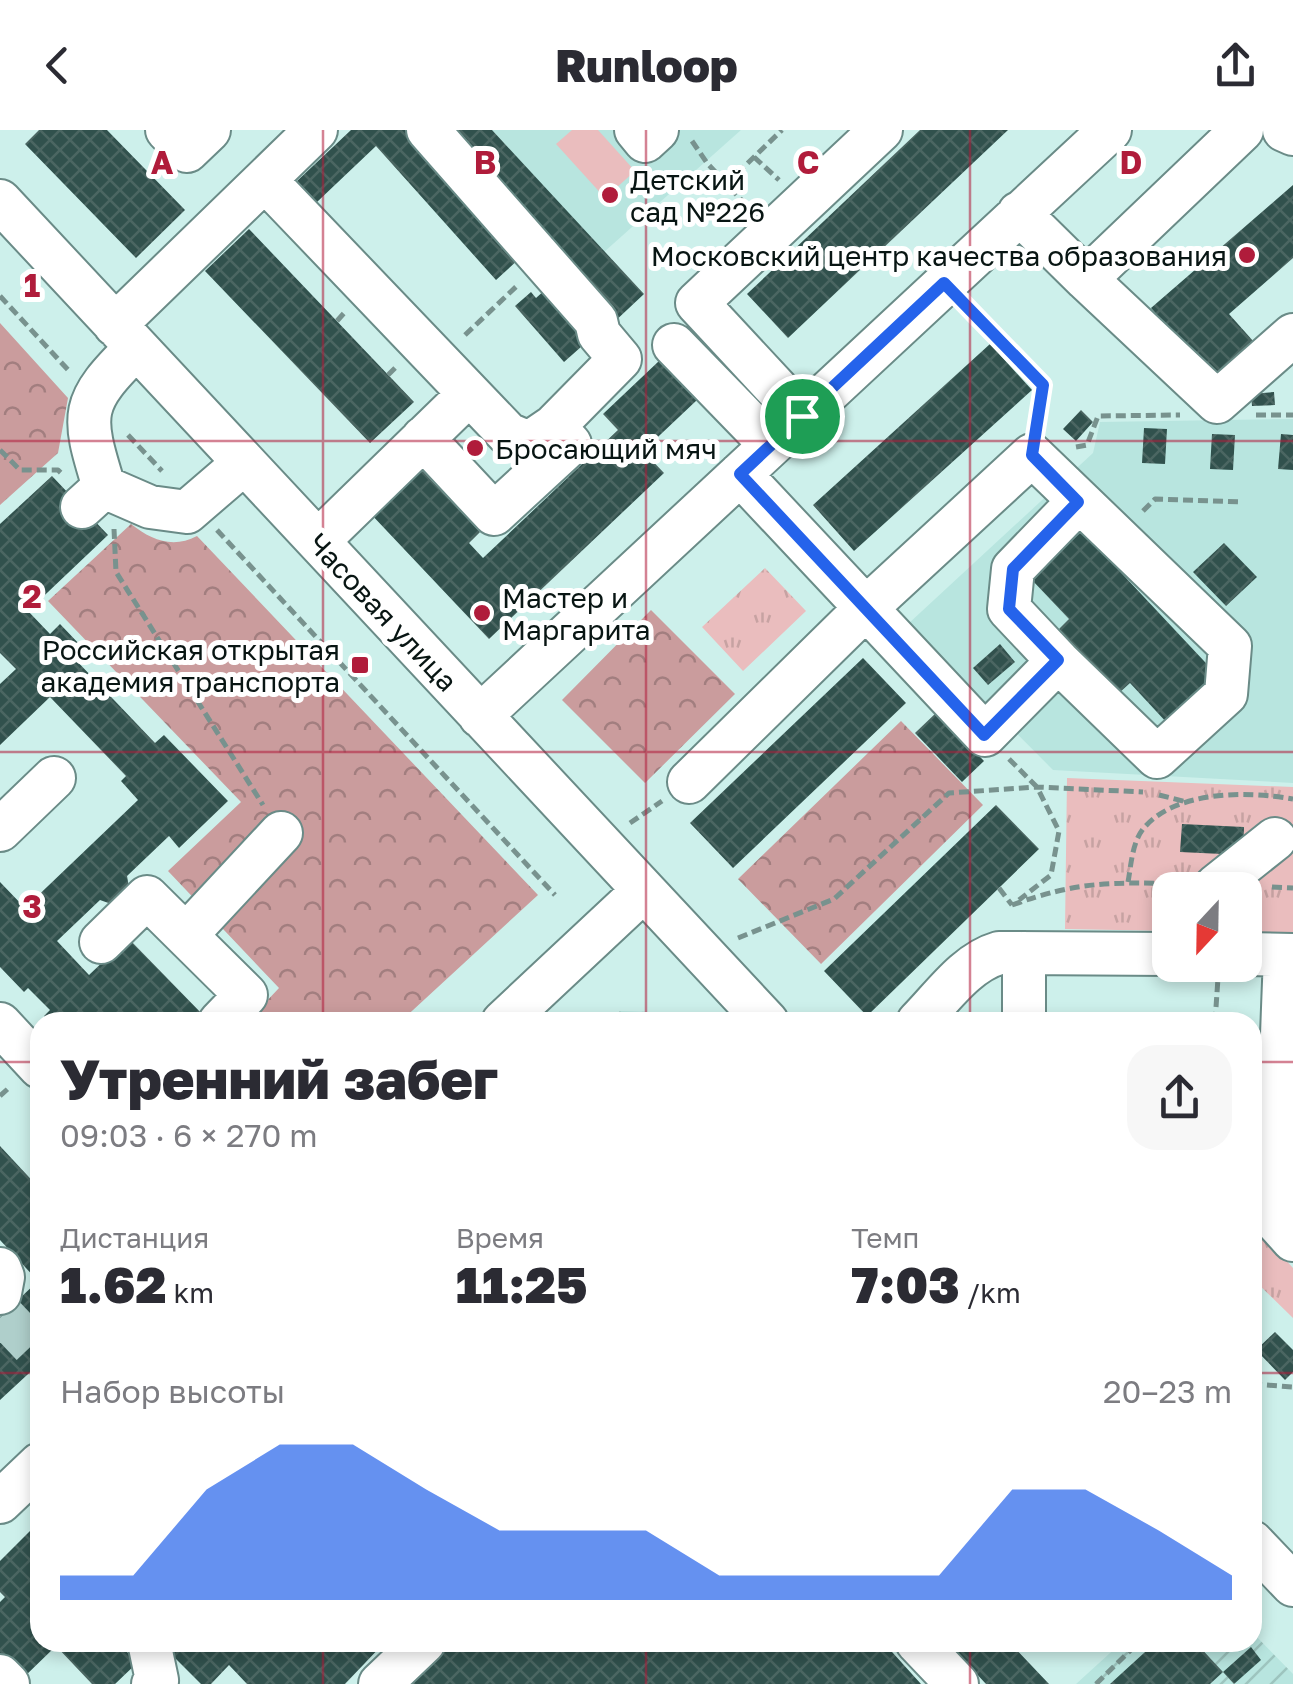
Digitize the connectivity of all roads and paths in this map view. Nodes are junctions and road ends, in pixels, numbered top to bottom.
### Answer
1 (167, 130) edge
2 (209, 130) edge
3 (316, 130) edge
4 (428, 130) edge
5 (636, 130) edge
6 (658, 130) edge
7 (684, 130) edge
8 (782, 130) edge
9 (881, 130) edge
10 (1110, 130) edge
11 (1242, 130) edge
12 (1284, 130) edge
13 (1293, 134) edge
14 (265, 180) junction
15 (726, 184) junction
16 (0, 201) edge
17 (1019, 213) junction
18 (772, 232) junction
19 (543, 262) junction
20 (1086, 279) junction
21 (944, 283) junction
22 (0, 296) edge
23 (1293, 335) edge
24 (126, 336) junction
25 (674, 345) dead end
26 (437, 360) junction
27 (469, 394) junction
28 (94, 398) junction
29 (1185, 415) dead end
30 (1238, 415) dead end
31 (1293, 415) edge
32 (554, 426) junction
33 (787, 430) junction
34 (424, 438) junction
35 (0, 450) edge
36 (1032, 455) junction
37 (244, 463) junction
38 (740, 474) junction
39 (92, 498) junction
40 (1078, 502) junction
41 (1242, 502) dead end
42 (196, 507) junction
43 (1116, 538) junction
44 (318, 541) junction
45 (864, 608) junction
46 (1058, 660) junction
47 (480, 716) junction
48 (984, 735) junction
49 (54, 778) dead end
50 (689, 782) dead end
51 (1037, 787) junction
52 (1293, 798) edge
53 (1186, 802) junction
54 (2, 824) edge
55 (281, 833) joint
56 (1274, 839) dead end
57 (1235, 872) edge
58 (1128, 882) junction
59 (1152, 884) edge
60 (999, 888) dead end
61 (1262, 888) edge
62 (1293, 888) edge
63 (643, 891) junction
64 (555, 895) dead end
65 (1012, 905) junction
66 (186, 934) junction
67 (736, 939) dead end
68 (101, 942) dead end
69 (1024, 953) junction
70 (1152, 954) edge
71 (1274, 955) edge
72 (1217, 982) edge
73 (229, 1012) edge
74 (517, 1012) edge
75 (757, 1012) edge
76 (928, 1012) edge
77 (1024, 1012) edge
78 (1216, 1012) edge
79 (0, 1024) edge
80 (30, 1056) edge
81 (1293, 1240) edge
82 (0, 1269) edge
83 (1, 1306) edge
84 (1262, 1385) edge
85 (1293, 1387) edge
86 (30, 1474) edge
87 (0, 1502) edge
88 (1262, 1552) edge
89 (1293, 1585) edge
90 (151, 1652) edge
91 (414, 1652) edge
92 (927, 1652) edge
93 (1129, 1652) edge
94 (0, 1676) edge
95 (8, 1684) edge
96 (152, 1684) edge
97 (380, 1684) edge
98 (957, 1684) edge
99 (1096, 1684) edge

1 - 2 street
3 - 14 street
4 - 19 street
5 - 6 street
7 - 15 path
8 - 15 path
9 - 18 street
10 - 17 street
11 - 20 street
12 - 13 street
14 - 24 street
14 - 26 street
15 - 18 path
16 - 24 street, Часовая улица
17 - 20 street
17 - 21 street
18 - 33 street
19 - 26 path
19 - 32 street
20 - 23 street
21 - 33 street
21 - 36 path
22 - 28 path
24 - 28 street
24 - 37 street, Часовая улица
25 - 33 street
26 - 27 street
27 - 32 street
27 - 34 street
28 - 39 street
28 - 42 path
29 - 36 path
30 - 31 path
32 - 34 street
33 - 38 street
34 - 44 street
35 - 39 path
36 - 40 street
36 - 45 street
37 - 42 street
37 - 44 street, Часовая улица
38 - 45 street
38 - 47 street
39 - 42 street
39 - 55 path
40 - 43 street
40 - 46 street
41 - 43 path
42 - 64 path
43 - 46 street
44 - 47 street, Часовая улица
45 - 48 street
45 - 50 street
46 - 48 street
47 - 63 street, Часовая улица
48 - 51 path
49 - 54 street
51 - 53 path
51 - 65 path
51 - 67 path
52 - 53 path
53 - 58 path
55 - 66 street
56 - 57 street
58 - 59 path
58 - 65 path
60 - 65 path
61 - 62 path
63 - 74 street
63 - 75 street, Часовая улица
66 - 68 street
66 - 73 street
69 - 70 street
69 - 76 street
69 - 77 street
71 - 81 street
72 - 78 path
79 - 80 street
82 - 83 street
84 - 85 path
86 - 87 street
88 - 89 street
90 - 96 street
91 - 97 street
92 - 98 street
93 - 99 path
94 - 95 street

